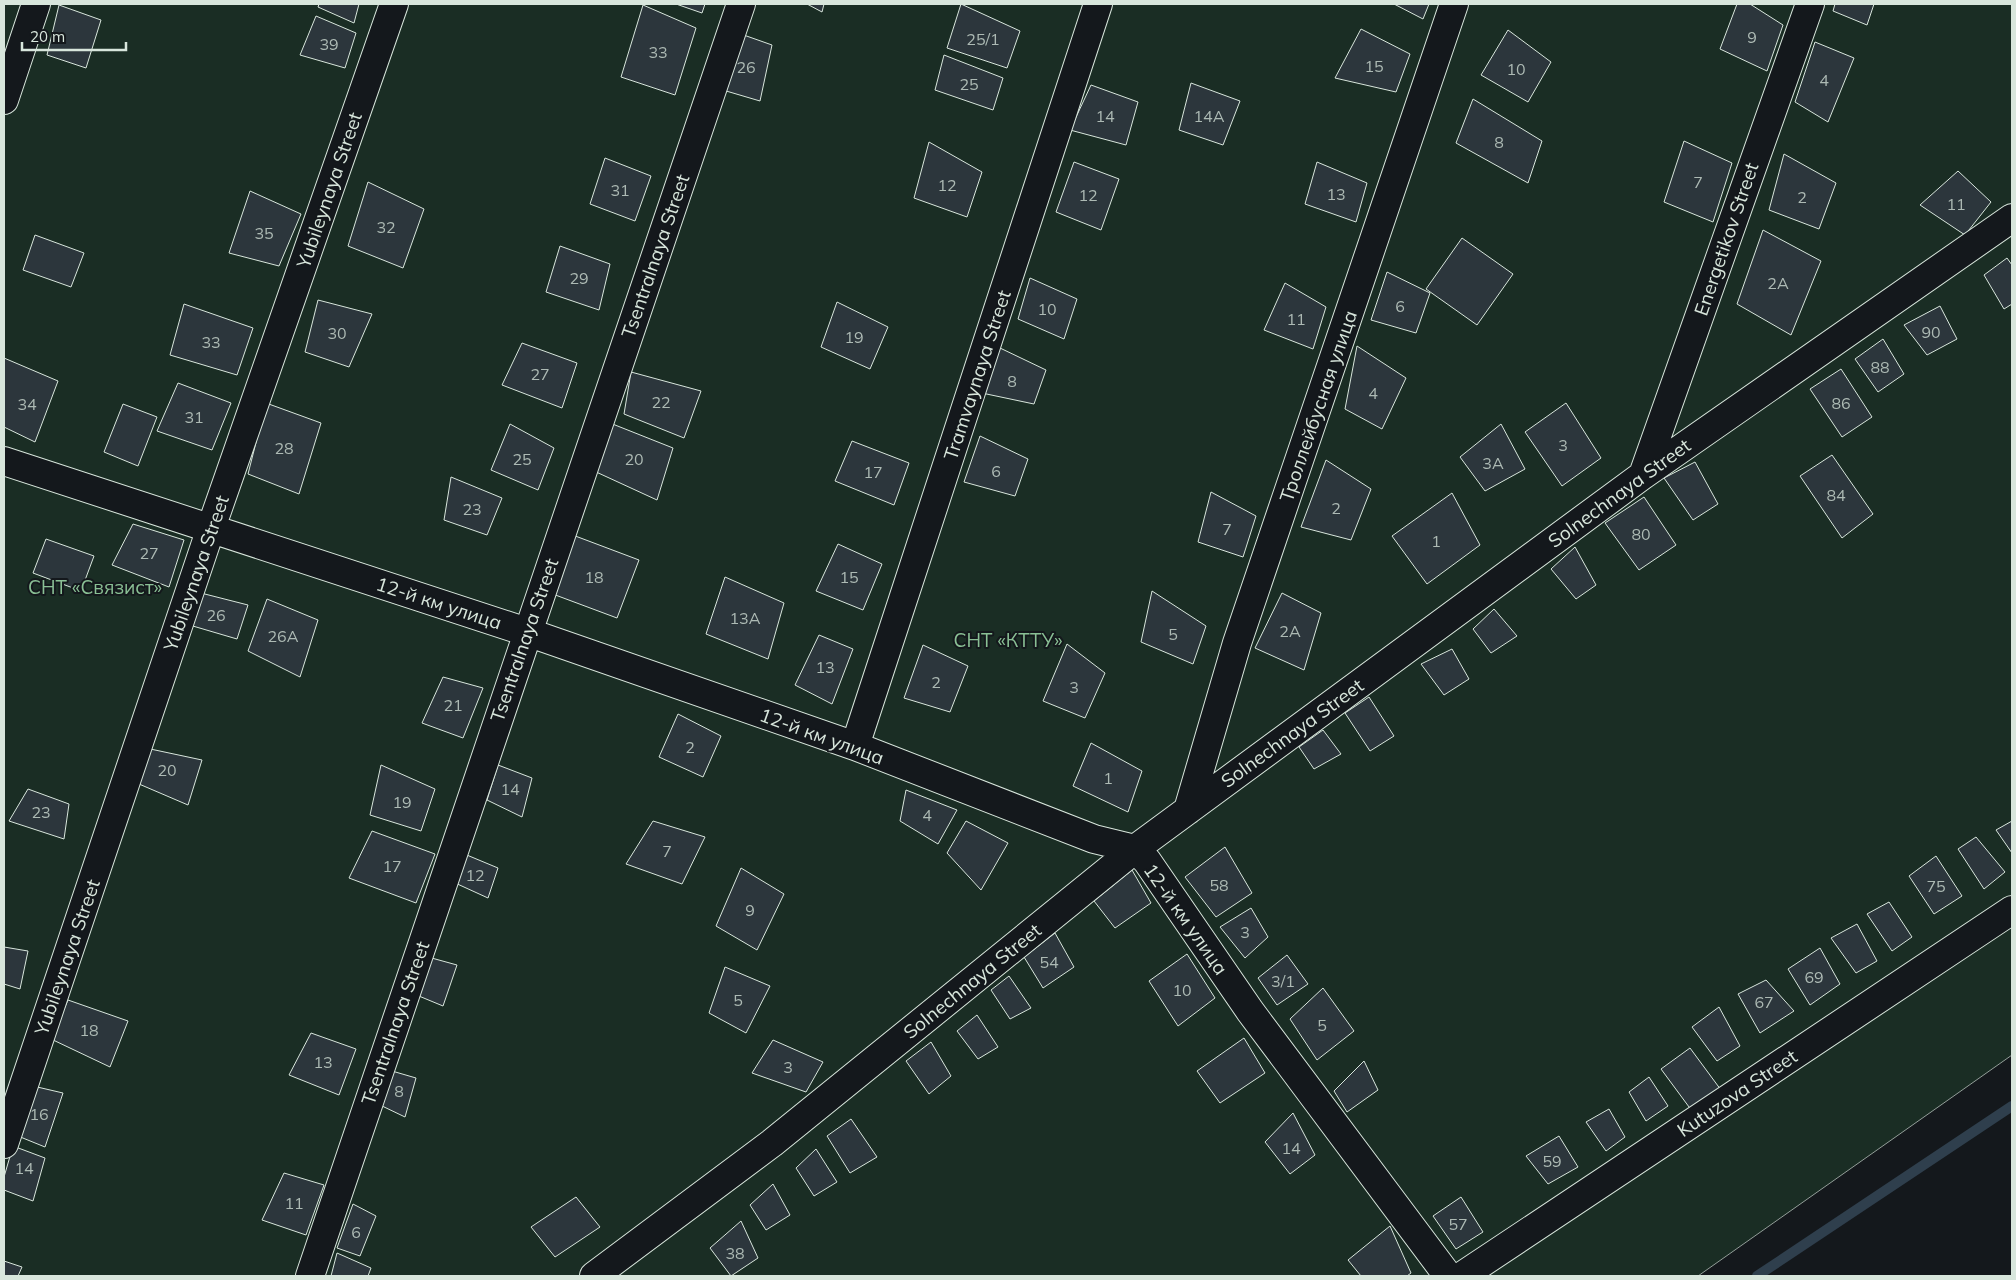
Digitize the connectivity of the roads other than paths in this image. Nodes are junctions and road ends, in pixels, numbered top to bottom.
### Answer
1 (36, 4) edge
2 (394, 4) edge
3 (741, 4) edge
4 (1098, 4) edge
5 (1454, 4) edge
6 (1810, 4) edge
7 (4, 100) edge
8 (2012, 218) edge
9 (4, 461) edge
10 (1643, 475) junction
11 (211, 528) junction
12 (527, 632) junction
13 (855, 746) junction
14 (1188, 810) junction
15 (1136, 849) junction
16 (2012, 910) edge
17 (4, 1144) edge
18 (310, 1276) edge
19 (594, 1276) edge
20 (1448, 1276) edge
21 (1462, 1276) edge

1 - 7 street
2 - 11 street, Yubileynaya Street
3 - 12 street, Tsentralnaya Street
4 - 13 street, Tramvaynaya Street
5 - 14 street, Троллейбусная улица
6 - 10 street, Energetikov Street
8 - 10 street, Solnechnaya Street
9 - 11 street, 12-й км улица
10 - 14 street, Solnechnaya Street
11 - 12 street, 12-й км улица
11 - 17 street, Yubileynaya Street
12 - 13 street, 12-й км улица
12 - 18 street, Tsentralnaya Street
13 - 15 street, 12-й км улица
14 - 15 street, Solnechnaya Street
15 - 19 street, Solnechnaya Street
15 - 20 street, 12-й км улица
16 - 21 street, Kutuzova Street

